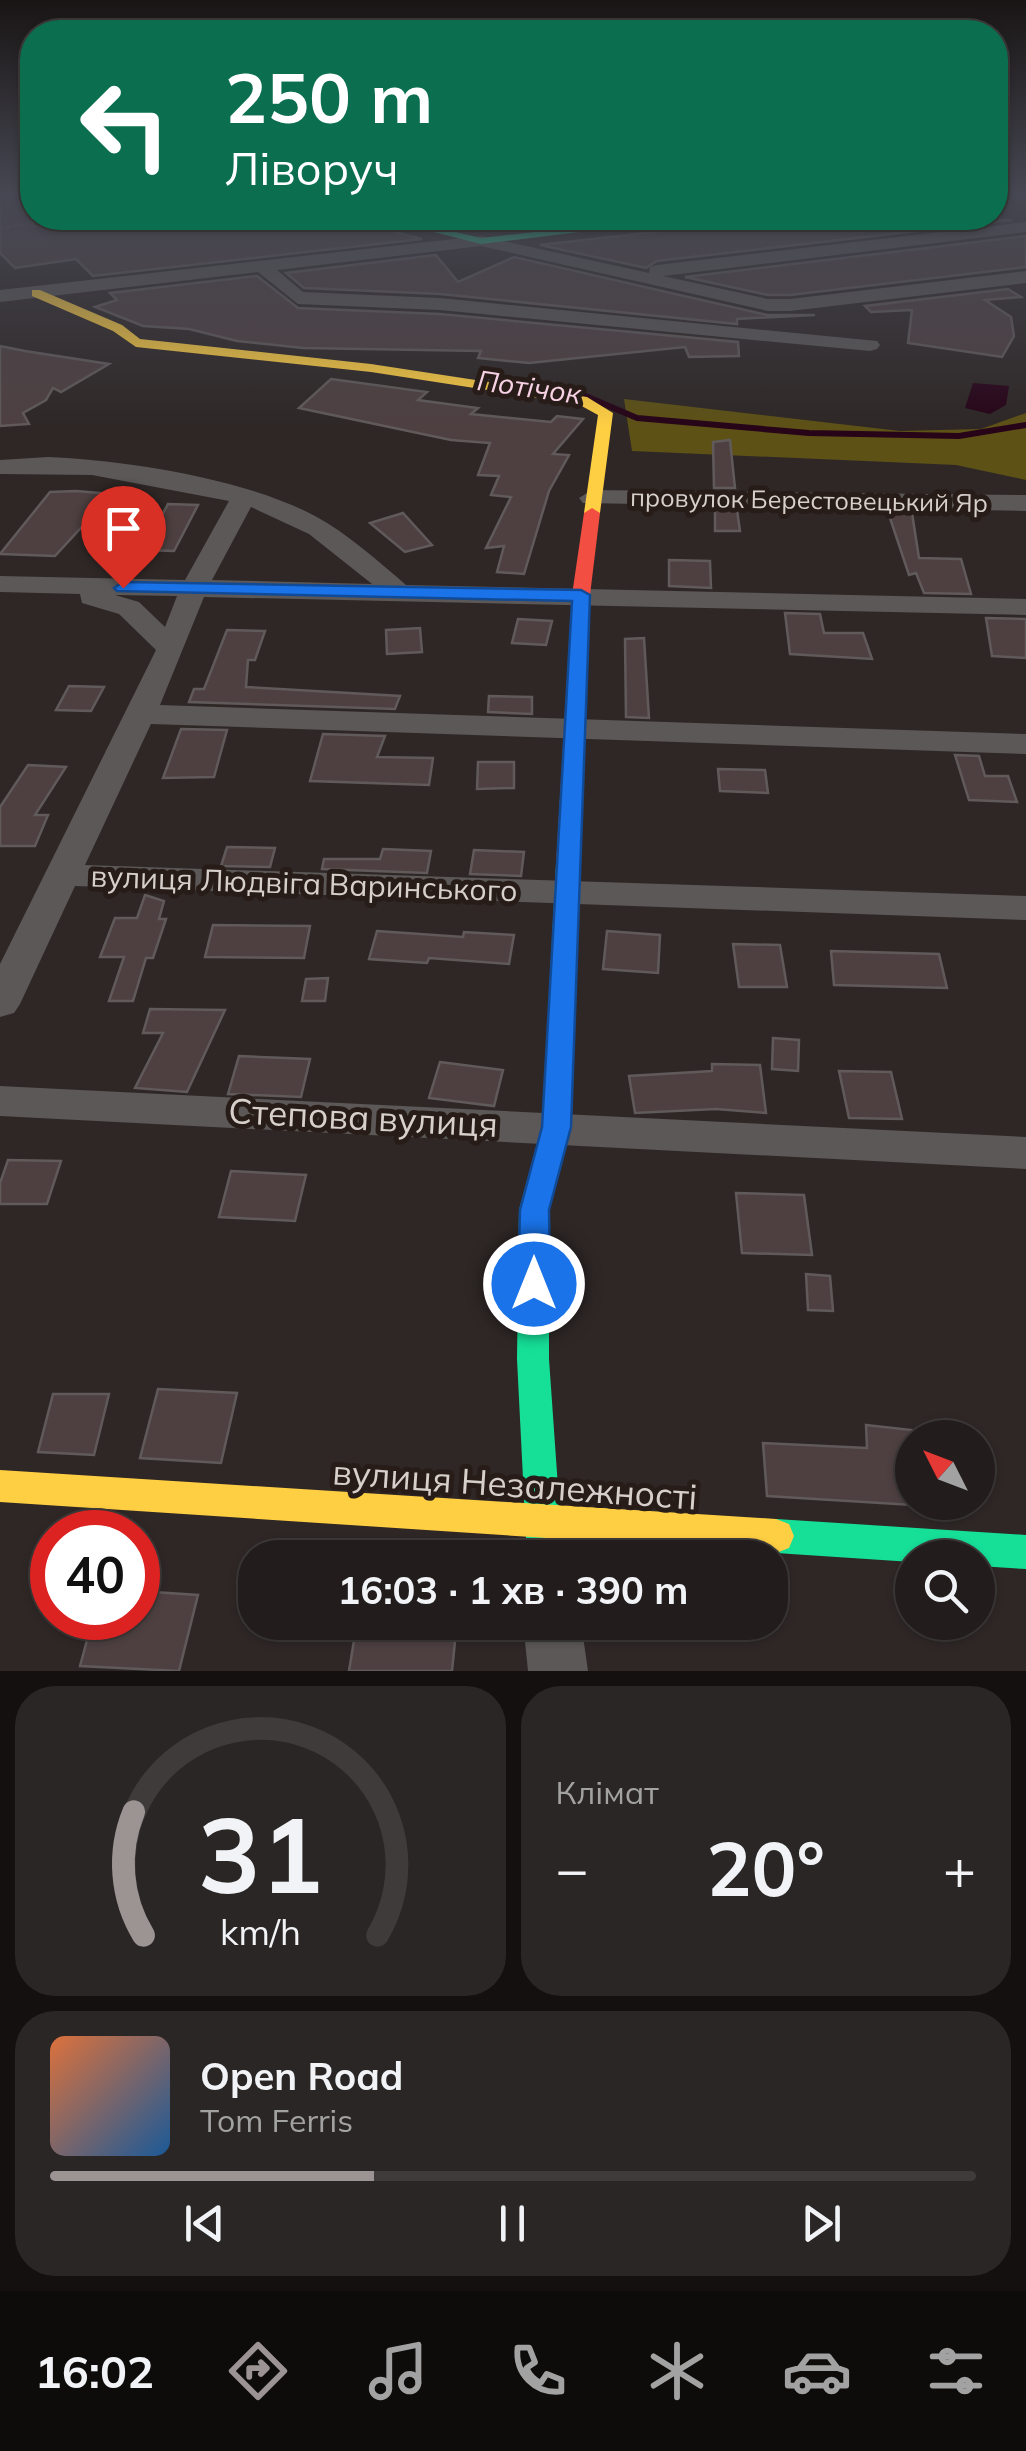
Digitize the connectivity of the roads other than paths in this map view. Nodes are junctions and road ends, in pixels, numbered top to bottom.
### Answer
1 (212, 272) edge
2 (269, 272) edge
3 (617, 272) edge
4 (643, 272) edge
5 (626, 274) junction
6 (1026, 276) edge
7 (36, 293) junction
8 (0, 296) edge
9 (870, 345) dead end
10 (0, 467) edge
11 (244, 496) junction
12 (592, 498) junction
13 (1026, 503) edge
14 (0, 584) edge
15 (53, 585) junction
16 (193, 590) junction
17 (400, 593) junction
18 (581, 595) junction
19 (1026, 607) edge
20 (171, 649) junction
21 (140, 714) junction
22 (575, 729) junction
23 (1026, 744) edge
24 (62, 875) junction
25 (568, 893) junction
26 (1026, 908) edge
27 (0, 1004) edge
28 (0, 1101) edge
29 (556, 1127) junction
30 (1026, 1153) edge
31 (0, 1486) edge
32 (541, 1522) junction
33 (543, 1540) edge
34 (1026, 1552) edge
35 (554, 1640) edge
36 (558, 1671) edge

1 - 7 street
2 - 9 street
3 - 5 street
4 - 5 street
5 - 6 street
7 - 8 street
7 - 12 street
10 - 11 street
11 - 16 street
11 - 17 street
12 - 13 street, провулок Берестовецький Яр
12 - 18 street
14 - 15 street
15 - 16 street
15 - 20 street
16 - 17 street
16 - 20 street
17 - 18 street
18 - 19 street
18 - 22 street
20 - 21 street
21 - 22 street
21 - 24 street
22 - 23 street
22 - 25 street
24 - 25 street, вулиця Людвіга Варинського
24 - 27 street
25 - 26 street, вулиця Людвіга Варинського
25 - 29 street
28 - 29 street, Степова вулиця
29 - 30 street, Степова вулиця
29 - 32 street
31 - 32 street, вулиця Незалежності
32 - 33 street
32 - 34 street, вулиця Незалежності
35 - 36 street

